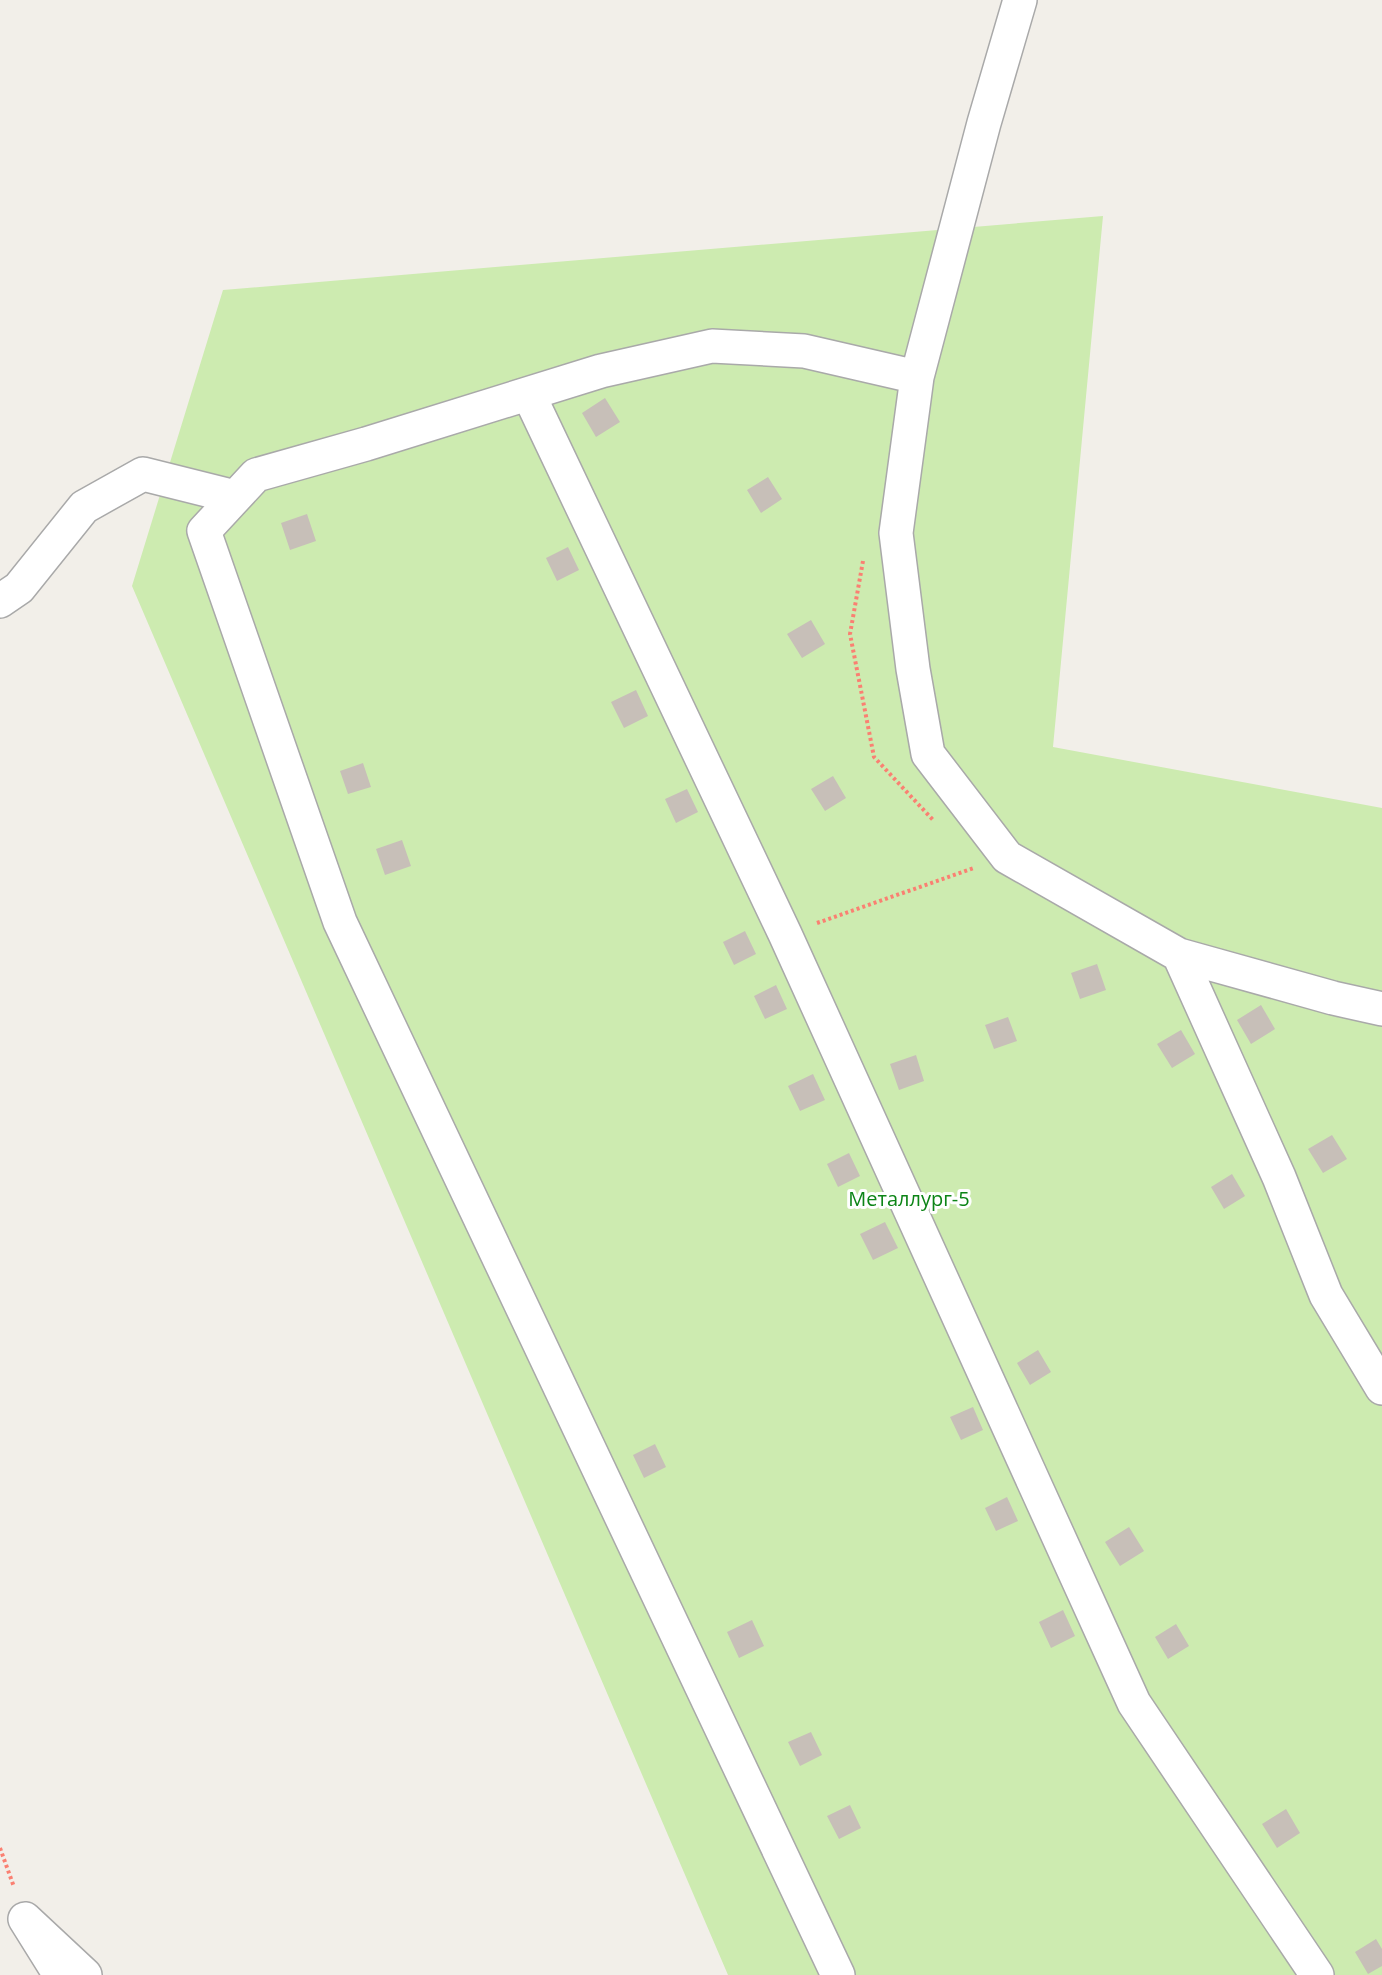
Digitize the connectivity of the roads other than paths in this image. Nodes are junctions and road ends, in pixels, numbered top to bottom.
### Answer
1 (1020, 0) edge
2 (917, 377) junction
3 (529, 394) junction
4 (235, 497) junction
5 (0, 601) edge
6 (1179, 955) junction
7 (1382, 1009) edge
8 (1382, 1388) edge
9 (60, 1975) edge
10 (85, 1975) edge
11 (838, 1975) edge
12 (1317, 1975) edge

1 - 2 street
2 - 3 street
2 - 6 street
3 - 4 street
3 - 12 street
4 - 5 street
4 - 11 street
6 - 7 street
6 - 8 street
9 - 10 street

